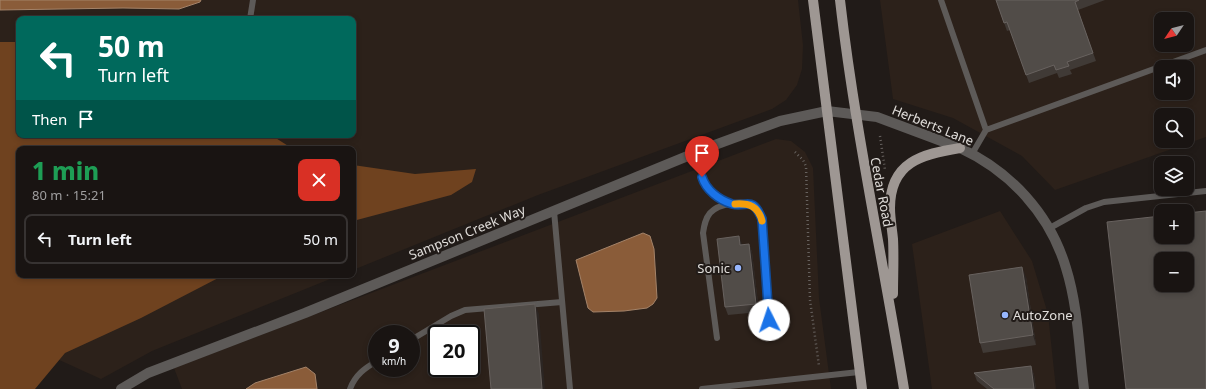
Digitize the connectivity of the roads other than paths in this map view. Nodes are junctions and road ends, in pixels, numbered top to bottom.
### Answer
1 (253, 0) edge
2 (813, 0) edge
3 (840, 0) edge
4 (941, 0) edge
5 (250, 16) edge
6 (1206, 50) edge
7 (827, 111) junction
8 (856, 113) junction
9 (986, 130) junction
10 (712, 146) junction
11 (960, 148) junction
12 (972, 154) junction
13 (1206, 191) edge
14 (732, 204) junction
15 (554, 211) junction
16 (1048, 229) junction
17 (562, 302) junction
18 (893, 318) junction
19 (420, 335) edge
20 (770, 335) dead end
21 (717, 338) dead end
22 (368, 366) edge
23 (859, 372) junction
24 (121, 389) edge
25 (350, 389) edge
26 (570, 389) edge
27 (702, 389) edge
28 (862, 389) edge
29 (904, 389) edge
30 (1084, 389) edge

1 - 5 lane
2 - 7 main road
3 - 8 main road, Cedar Road
4 - 9 lane
6 - 9 lane
7 - 8 street, Herberts Lane
7 - 10 street, Sampson Creek Way
7 - 23 main road
8 - 11 street, Herberts Lane
8 - 18 main road, Cedar Road
9 - 12 lane
10 - 14 lane
10 - 15 street, Sampson Creek Way
11 - 12 street, Herberts Lane
11 - 18 main road
12 - 16 street, Herberts Lane
13 - 16 lane
14 - 20 lane
14 - 21 lane
15 - 17 lane
15 - 24 street, Sampson Creek Way
16 - 30 street, Herberts Lane
17 - 19 lane
17 - 26 lane
18 - 29 main road, Cedar Road
22 - 25 lane
23 - 27 lane
23 - 28 main road

